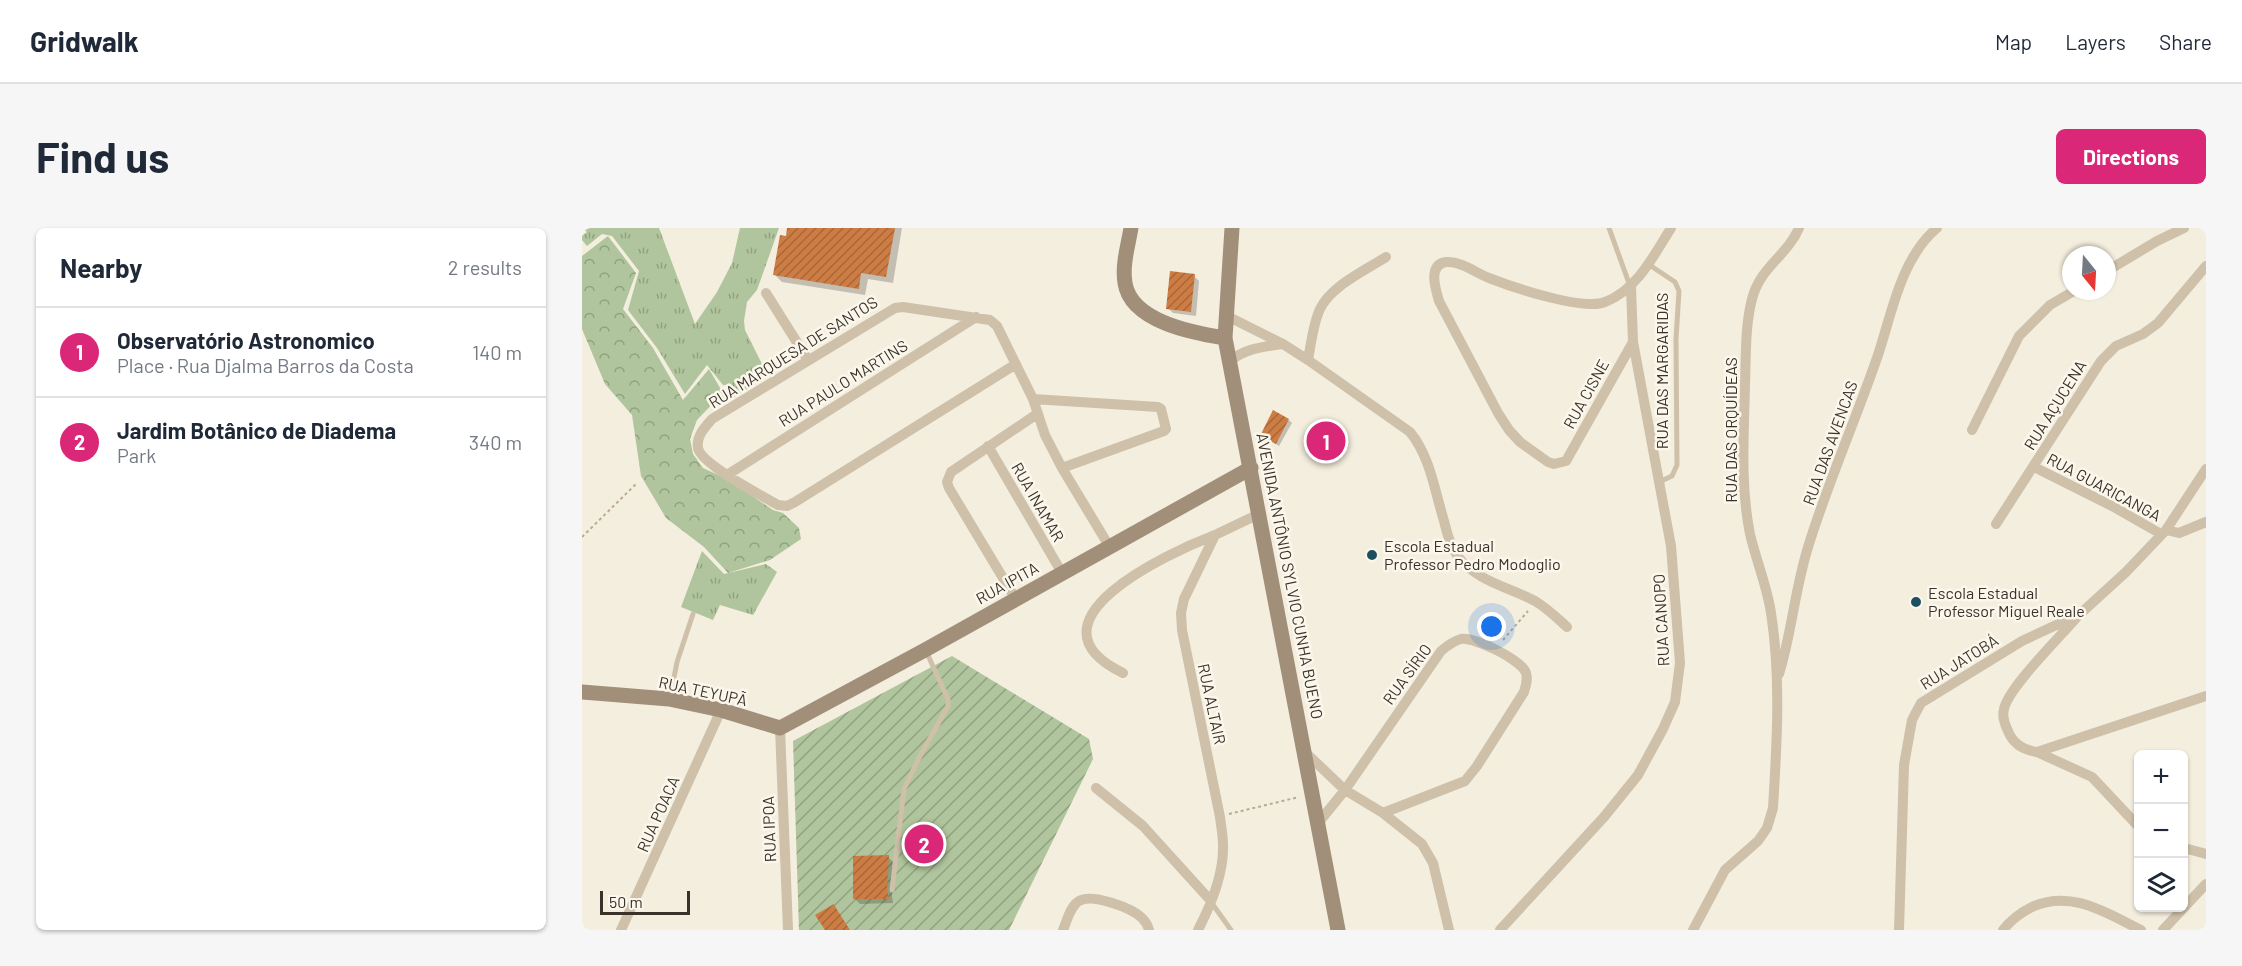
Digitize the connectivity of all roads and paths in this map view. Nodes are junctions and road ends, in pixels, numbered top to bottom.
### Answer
1 (1131, 228) edge
2 (1232, 228) edge
3 (1609, 228) edge
4 (1671, 228) edge
5 (1799, 228) edge
6 (1938, 228) edge
7 (2184, 228) edge
8 (1386, 258) dead end
9 (1648, 264) junction
10 (2116, 266) edge
11 (2206, 266) edge
12 (1631, 287) junction
13 (766, 293) dead end
14 (2062, 298) edge
15 (1225, 315) junction
16 (976, 317) junction
17 (1225, 338) junction
18 (1633, 342) junction
19 (1282, 344) junction
20 (808, 360) junction
21 (1308, 360) junction
22 (1230, 361) junction
23 (1016, 364) junction
24 (1033, 399) junction
25 (1037, 414) junction
26 (1972, 430) dead end
27 (988, 446) junction
28 (2034, 467) junction
29 (1062, 468) junction
30 (1251, 468) junction
31 (2206, 469) edge
32 (727, 475) junction
33 (1659, 482) junction
34 (636, 484) dead end
35 (1259, 514) junction
36 (2206, 522) edge
37 (1996, 524) dead end
38 (2163, 532) junction
39 (1215, 535) junction
40 (582, 537) edge
41 (1109, 546) junction
42 (1062, 573) junction
43 (1016, 598) junction
44 (1536, 602) junction
45 (693, 614) dead end
46 (2080, 614) junction
47 (1567, 627) dead end
48 (925, 650) junction
49 (1494, 650) junction
50 (1123, 673) dead end
51 (1777, 680) junction
52 (582, 692) edge
53 (2206, 696) edge
54 (669, 699) junction
55 (721, 710) junction
56 (780, 728) junction
57 (1305, 752) junction
58 (2037, 752) junction
59 (1096, 788) dead end
60 (1345, 790) junction
61 (1311, 794) junction
62 (1383, 813) junction
63 (1220, 817) junction
64 (2134, 821) edge
65 (1318, 822) junction
66 (2188, 849) edge
67 (2206, 854) edge
68 (2206, 884) edge
69 (892, 890) dead end
70 (1211, 902) junction
71 (621, 930) edge
72 (788, 930) edge
73 (1063, 930) edge
74 (1149, 930) edge
75 (1198, 930) edge
76 (1231, 930) edge
77 (1338, 930) edge
78 (1449, 930) edge
79 (1500, 930) edge
80 (1692, 930) edge
81 (1899, 930) edge
82 (2003, 930) edge
83 (2141, 930) edge
84 (2163, 930) edge

1 - 17 main road
2 - 15 main road, AVENIDA ANTÔNIO SYLVIO CUNHA BUENO
3 - 12 lane
4 - 9 street, RUA DAS MARGARIDAS
5 - 51 street, RUA DAS ORQUÍDEAS
6 - 51 street, RUA DAS AVENCAS
7 - 10 street
8 - 21 street
9 - 12 street, RUA DAS MARGARIDAS
9 - 33 lane, RUA DAS MARGARIDAS
11 - 28 street, RUA AÇUCENA
12 - 18 street, RUA CANOPO
12 - 18 street, RUA CISNE
13 - 20 street
14 - 26 street
15 - 17 main road, AVENIDA ANTÔNIO SYLVIO CUNHA BUENO
15 - 19 street
16 - 20 street, RUA MARQUESA DE SANTOS
16 - 23 street
16 - 32 street, RUA PAULO MARTINS
17 - 22 main road, AVENIDA ANTÔNIO SYLVIO CUNHA BUENO
18 - 33 street, RUA CANOPO
19 - 21 street
19 - 22 street
20 - 32 street, RUA MARQUESA DE SANTOS
21 - 44 street
22 - 30 main road, AVENIDA ANTÔNIO SYLVIO CUNHA BUENO
23 - 24 street
23 - 32 street, RUA MARQUESA DE SANTOS
24 - 25 street
24 - 29 street
25 - 27 street
25 - 29 street
27 - 42 street, RUA INAMAR
27 - 43 street
28 - 37 street, RUA AÇUCENA
28 - 38 street, RUA GUARICANGA
29 - 41 street
30 - 35 main road, AVENIDA ANTÔNIO SYLVIO CUNHA BUENO
30 - 41 main road, RUA IPITA
31 - 38 street, RUA JATOBÁ
33 - 79 street, RUA CANOPO
34 - 40 path
35 - 39 street
35 - 57 main road, AVENIDA ANTÔNIO SYLVIO CUNHA BUENO
36 - 38 street
38 - 46 street, RUA JATOBÁ
39 - 50 street
39 - 63 street, RUA ALTAIR
41 - 42 main road, RUA IPITA
42 - 43 main road, RUA IPITA
43 - 48 main road, RUA IPITA
44 - 47 street
44 - 49 path
45 - 54 lane
46 - 58 street
46 - 81 street, RUA JATOBÁ
48 - 56 main road, RUA IPITA
48 - 69 lane
49 - 60 street, RUA SÍRIO
49 - 62 street, RUA SÍRIO
51 - 80 street
52 - 54 main road, RUA TEYUPÃ
53 - 58 street
54 - 55 main road, RUA TEYUPÃ
55 - 56 main road, RUA TEYUPÃ
55 - 71 street, RUA POACA
56 - 72 street, RUA IPOA
57 - 60 street
57 - 61 main road, AVENIDA ANTÔNIO SYLVIO CUNHA BUENO
58 - 64 street
59 - 70 street
60 - 62 street
60 - 65 street, RUA SÍRIO
61 - 63 path
61 - 65 main road, AVENIDA ANTÔNIO SYLVIO CUNHA BUENO
62 - 78 street
63 - 70 street, RUA ALTAIR
65 - 77 main road, AVENIDA ANTÔNIO SYLVIO CUNHA BUENO
66 - 67 street
68 - 84 street
70 - 75 street, RUA ALTAIR
70 - 76 lane
73 - 74 street
82 - 83 street

